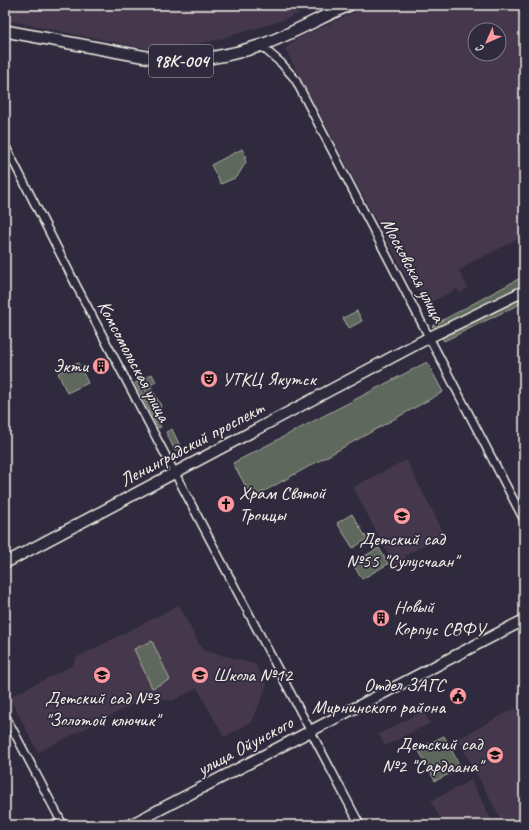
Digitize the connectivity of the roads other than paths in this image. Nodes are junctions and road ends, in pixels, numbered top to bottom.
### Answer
1 (349, 5) edge
2 (5, 31) edge
3 (260, 45) junction
4 (5, 145) edge
5 (524, 291) edge
6 (430, 337) junction
7 (174, 472) junction
8 (524, 520) edge
9 (5, 563) edge
10 (524, 620) edge
11 (5, 715) edge
12 (311, 730) junction
13 (63, 825) edge
14 (130, 825) edge
15 (360, 825) edge

1 - 3 main road, 98К-004
2 - 3 main road, 98К-004
3 - 6 street, Московская улица
4 - 7 street, Комсомольская улица
5 - 6 main road, Ленинградский проспект
6 - 7 main road, Ленинградский проспект
6 - 8 street, Московская улица
7 - 9 main road, Ленинградский проспект
7 - 12 street, Комсомольская улица
10 - 12 main road, улица Ойунского
11 - 13 street
12 - 14 main road, улица Ойунского
12 - 15 street, Комсомольская улица

